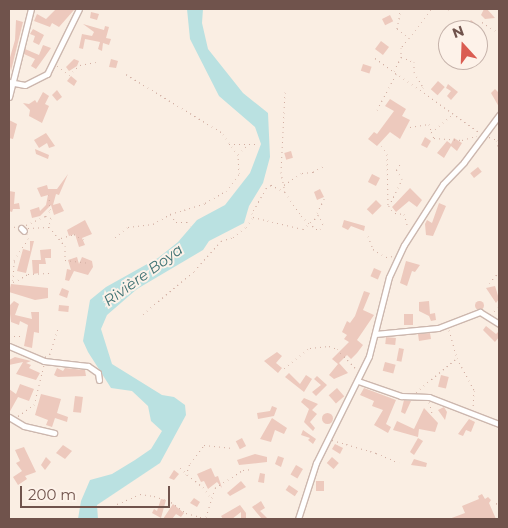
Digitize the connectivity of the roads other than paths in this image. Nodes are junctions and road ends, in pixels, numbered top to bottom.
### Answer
1 (31, 9) edge
2 (79, 9) edge
3 (11, 83) edge
4 (9, 97) edge
5 (499, 115) edge
6 (499, 324) edge
7 (375, 334) junction
8 (9, 346) edge
9 (99, 380) dead end
10 (358, 381) junction
11 (9, 417) edge
12 (499, 424) edge
13 (54, 432) dead end
14 (298, 519) edge

1 - 3 street
2 - 3 street
3 - 4 street
5 - 7 street
6 - 7 street
7 - 10 street
8 - 9 street
10 - 12 street
10 - 14 street
11 - 13 street

